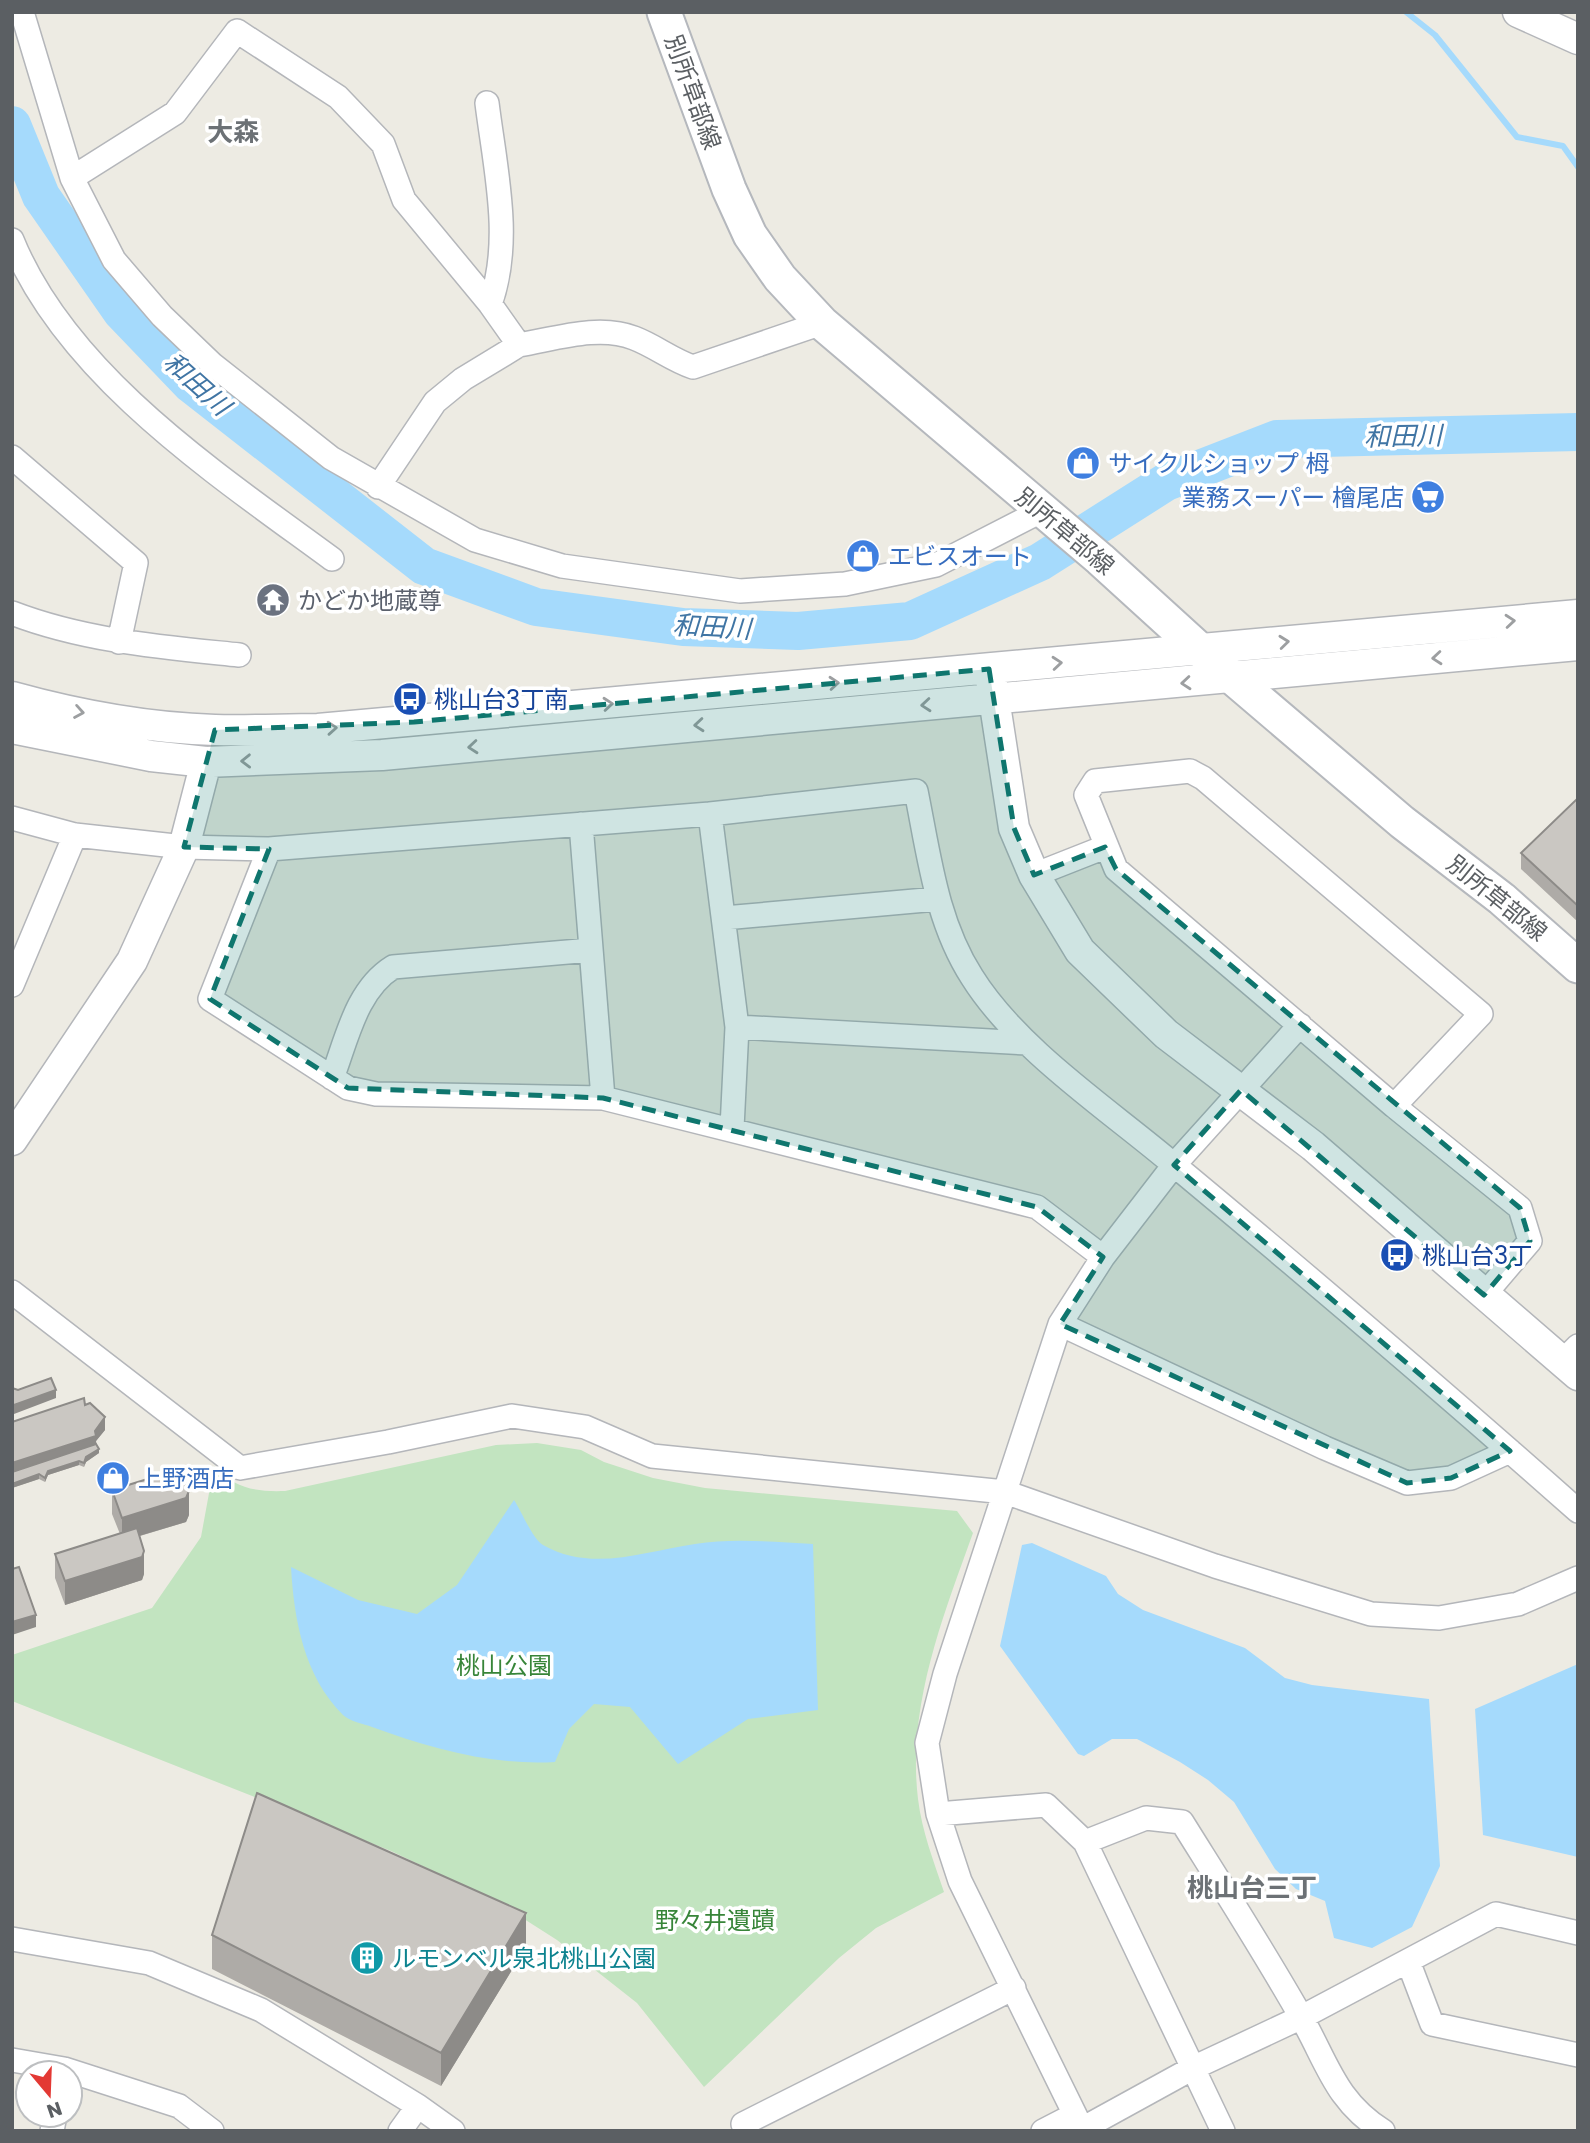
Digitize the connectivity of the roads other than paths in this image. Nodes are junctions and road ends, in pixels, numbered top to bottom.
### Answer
1 (22, 12) edge
2 (664, 12) edge
3 (1518, 12) edge
4 (1578, 39) edge
5 (487, 103) dead end
6 (72, 178) junction
7 (12, 240) edge
8 (490, 304) junction
9 (822, 323) junction
10 (519, 345) junction
11 (12, 457) edge
12 (378, 487) junction
13 (1046, 514) junction
14 (332, 559) dead end
15 (12, 612) edge
16 (1578, 615) edge
17 (118, 642) junction
18 (1578, 645) edge
19 (1200, 650) junction
20 (239, 655) dead end
21 (989, 669) junction
22 (1234, 678) junction
23 (12, 697) edge
24 (994, 699) junction
25 (12, 727) edge
26 (215, 730) junction
27 (206, 762) junction
28 (710, 814) junction
29 (12, 818) edge
30 (581, 824) junction
31 (75, 835) junction
32 (184, 847) junction
33 (1105, 847) junction
34 (269, 849) junction
35 (1034, 874) junction
36 (937, 900) junction
37 (724, 918) junction
38 (591, 950) junction
39 (1578, 966) edge
40 (12, 985) edge
41 (1300, 1025) junction
42 (737, 1027) junction
43 (1027, 1043) junction
44 (332, 1078) junction
45 (1241, 1090) junction
46 (603, 1098) junction
47 (1394, 1106) junction
48 (732, 1128) junction
49 (12, 1140) edge
50 (1174, 1165) junction
51 (1102, 1257) junction
52 (12, 1292) edge
53 (1484, 1296) junction
54 (1060, 1324) junction
55 (1573, 1361) edge
56 (1510, 1451) junction
57 (1005, 1492) junction
58 (1578, 1511) edge
59 (1578, 1578) edge
60 (938, 1814) junction
61 (1085, 1842) junction
62 (1578, 1933) edge
63 (12, 1939) edge
64 (1408, 1961) junction
65 (1014, 1988) junction
66 (1302, 2017) junction
67 (1578, 2055) edge
68 (1193, 2068) junction
69 (84, 2077) edge
70 (418, 2106) junction
71 (743, 2124) dead end
72 (1080, 2125) edge
73 (209, 2130) edge
74 (400, 2131) edge
75 (453, 2131) edge
76 (1043, 2131) edge
77 (1223, 2131) edge
78 (1383, 2131) edge

1 - 6 street
2 - 9 main road, 別所草部線
3 - 4 street
5 - 8 street
6 - 8 street
6 - 12 street
7 - 14 street
8 - 10 street
9 - 10 street
9 - 13 main road, 別所草部線
10 - 12 street
11 - 17 street
12 - 13 street
13 - 19 main road, 別所草部線
15 - 17 street
19 -> 16 street
17 - 20 street
18 -> 22 street
21 -> 19 street
19 - 22 main road, 別所草部線
21 - 24 street
26 -> 21 street
22 -> 24 street
22 - 39 main road, 別所草部線
23 -> 26 street
24 -> 27 street
24 - 35 street
25 - 27 street
26 - 27 street
27 - 32 street
28 - 30 street
28 - 36 street
28 - 37 street
29 - 31 street
30 - 34 street
30 - 38 street
31 - 32 street
31 - 40 street
32 - 34 street
32 - 49 street
33 - 35 street
33 - 41 street
33 - 47 street
34 - 44 street
35 - 45 street
36 - 37 street
36 - 43 street
37 - 42 street
38 - 44 street
38 - 46 street
41 - 45 street
41 - 47 street
42 - 43 street
42 - 48 street
43 - 50 street
44 - 46 street
45 - 50 street
45 - 53 street
46 - 48 street
47 - 53 street
48 - 51 street
50 - 51 street
50 - 56 street
51 - 54 street
52 - 57 street
53 - 55 street
54 - 56 street
54 - 57 street
56 - 58 street
57 - 59 street
57 - 60 street
60 - 61 street
60 - 65 street
61 - 66 street
61 - 68 street
62 - 64 street
63 - 70 street
64 - 66 street
64 - 67 street
65 - 71 street
65 - 72 street
66 - 68 street
66 - 78 street
68 - 72 street
68 - 77 street
69 - 73 street
70 - 74 street
70 - 75 street
72 - 76 street

